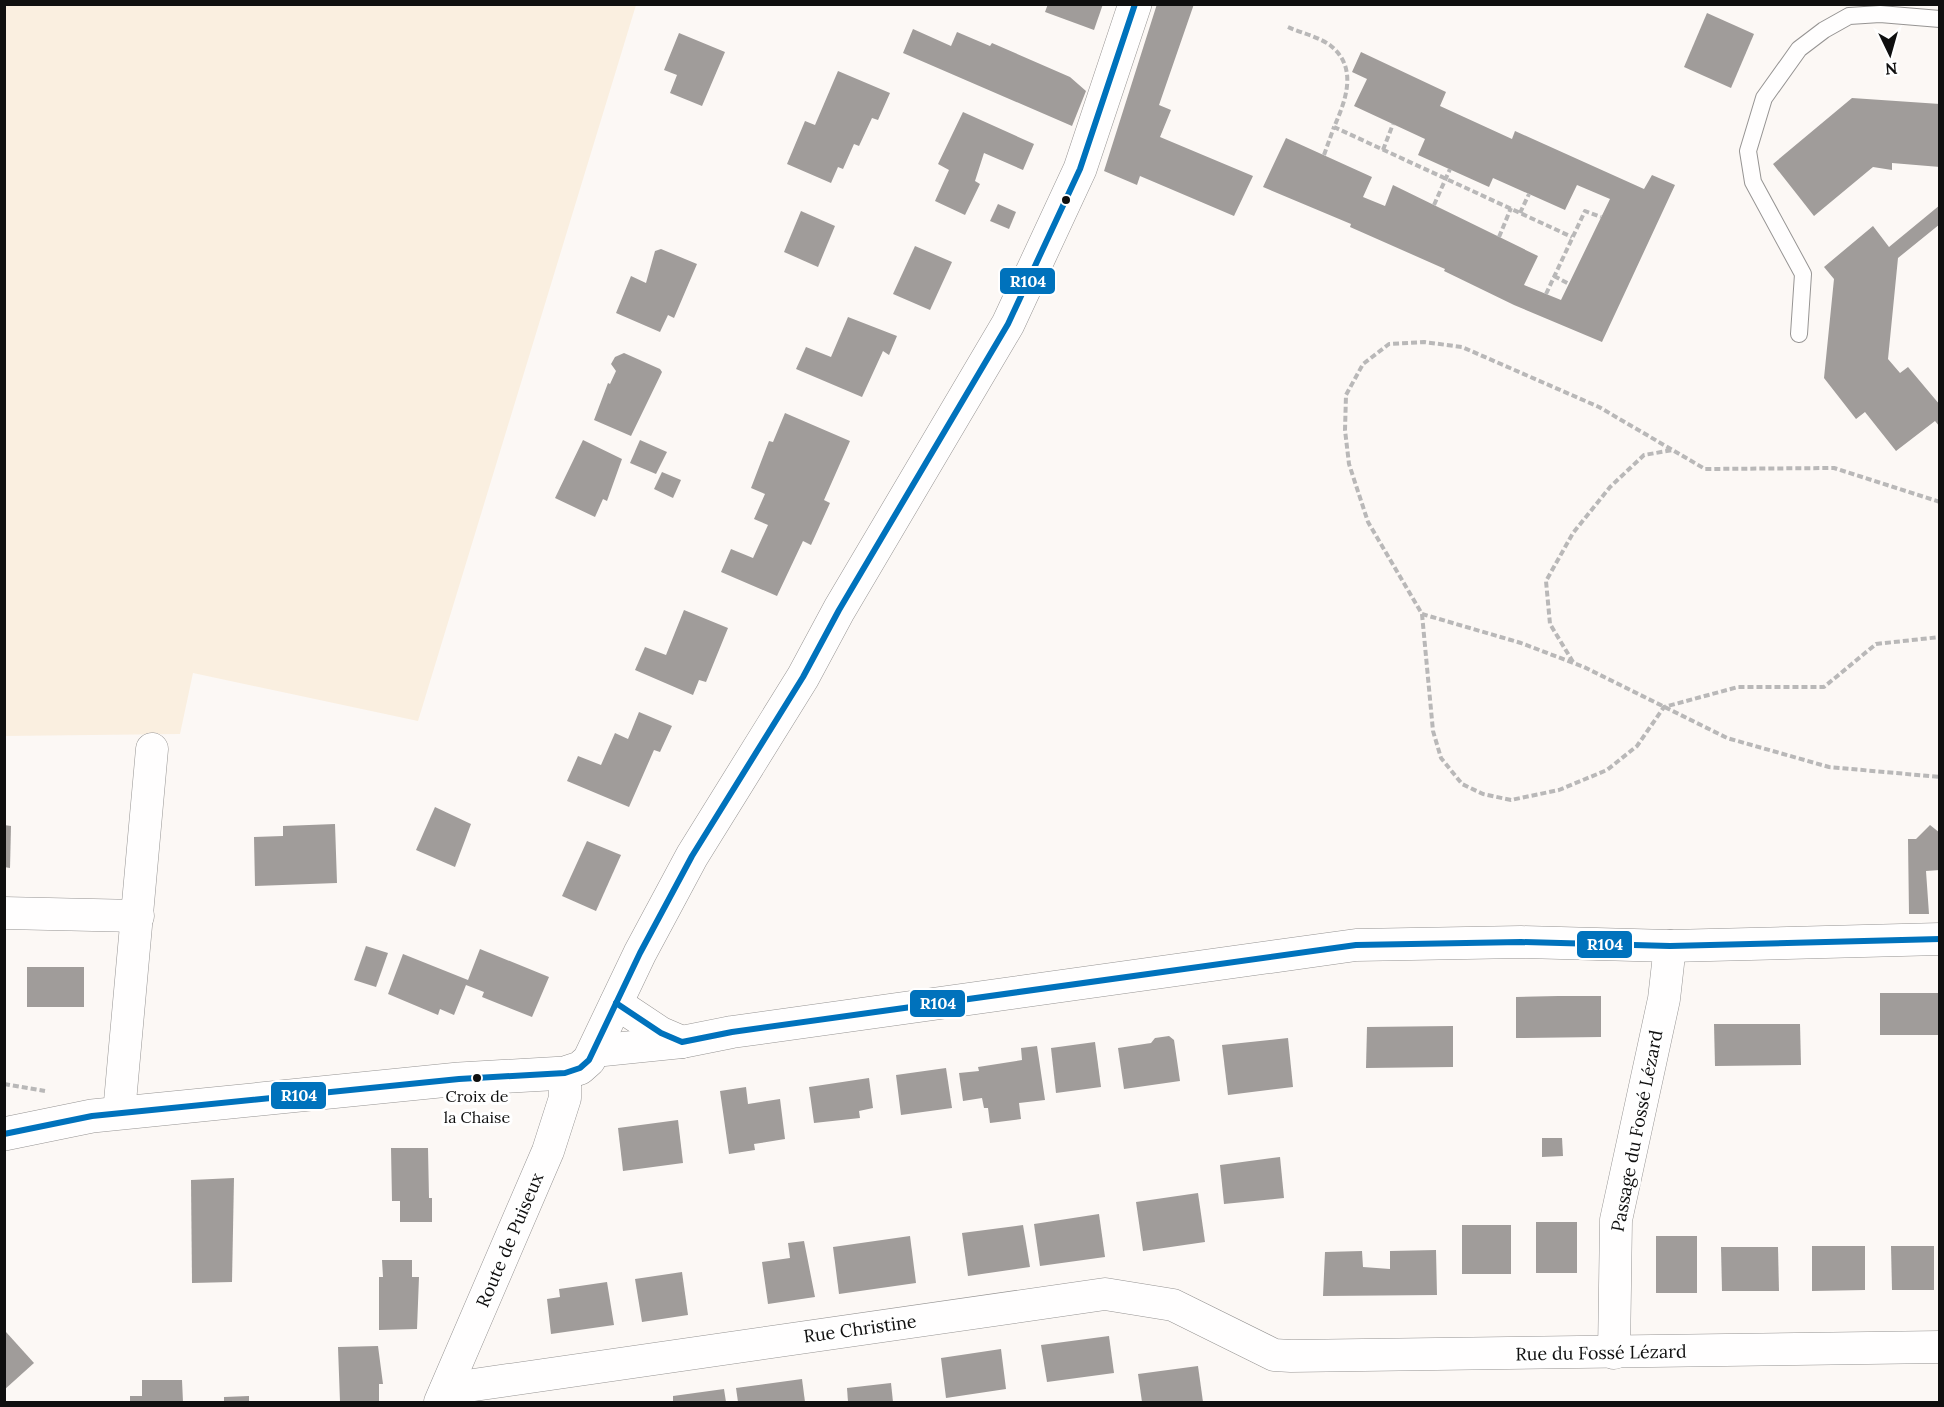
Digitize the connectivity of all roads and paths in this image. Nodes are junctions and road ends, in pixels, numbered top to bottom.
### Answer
1 (1135, 4) edge
2 (1940, 19) edge
3 (1288, 27) dead end
4 (1393, 124) dead end
5 (1335, 127) junction
6 (1383, 150) junction
7 (1324, 155) dead end
8 (1450, 169) dead end
9 (1446, 178) junction
10 (1529, 194) dead end
11 (1434, 205) dead end
12 (1511, 208) junction
13 (1520, 213) junction
14 (1601, 217) dead end
15 (1499, 237) dead end
16 (1572, 237) junction
17 (1554, 276) junction
18 (1569, 284) dead end
19 (1546, 294) dead end
20 (1798, 334) dead end
21 (1674, 450) junction
22 (1940, 502) edge
23 (1422, 614) junction
24 (1940, 637) edge
25 (1573, 663) junction
26 (1664, 707) junction
27 (152, 749) dead end
28 (1940, 777) edge
29 (4, 913) edge
30 (138, 916) junction
31 (1940, 939) edge
32 (1670, 946) junction
33 (616, 1003) junction
34 (682, 1042) junction
35 (594, 1051) junction
36 (565, 1073) junction
37 (119, 1113) junction
38 (4, 1134) edge
39 (1940, 1347) edge
40 (1278, 1353) joint
41 (1614, 1353) junction
42 (443, 1396) edge

1 - 33 street
2 - 20 lane
3 - 5 path
4 - 6 path
5 - 6 path
5 - 7 path
6 - 9 path
8 - 9 path
9 - 11 path
9 - 12 path
10 - 13 path
12 - 13 path
12 - 15 path
13 - 16 path
14 - 16 path
16 - 17 path
17 - 18 path
17 - 19 path
21 - 22 path
21 - 23 path
21 - 25 path
23 - 25 path
23 - 26 path
24 - 26 path
25 - 26 path
26 - 28 path
27 - 30 street
29 - 30 street
30 - 37 street
31 - 32 street
32 - 34 street
32 - 41 street, Passage du Fossé Lézard
33 - 34 street
33 - 35 street
34 - 35 street
35 - 36 street
36 - 37 street
36 - 42 street, Route de Puiseux
37 - 38 street
39 - 41 street, Rue du Fossé Lézard
40 - 41 street, Rue du Fossé Lézard
40 - 42 street, Rue Christine

